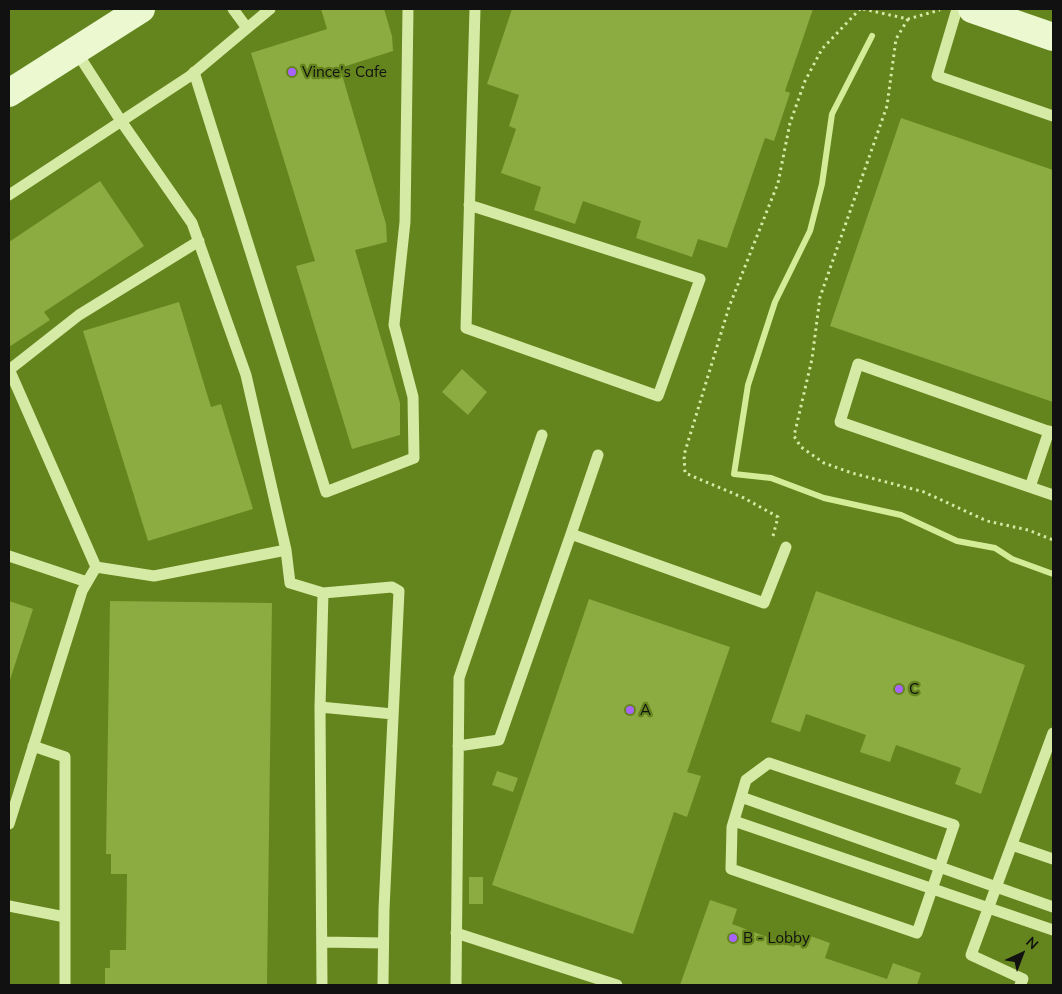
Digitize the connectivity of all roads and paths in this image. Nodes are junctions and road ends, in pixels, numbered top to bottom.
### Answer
1 (141, 9) edge
2 (233, 9) edge
3 (270, 9) edge
4 (408, 9) edge
5 (475, 9) edge
6 (861, 9) edge
7 (943, 9) edge
8 (957, 9) edge
9 (972, 9) edge
10 (1010, 15) edge
11 (908, 19) junction
12 (247, 28) junction
13 (1053, 37) edge
14 (76, 51) junction
15 (194, 72) junction
16 (9, 94) edge
17 (1053, 116) edge
18 (121, 122) junction
19 (9, 195) edge
20 (469, 205) junction
21 (199, 241) junction
22 (9, 369) edge
23 (1051, 432) edge
24 (542, 434) dead end
25 (598, 454) dead end
26 (1030, 487) junction
27 (1053, 495) edge
28 (571, 534) junction
29 (1053, 540) edge
30 (771, 542) dead end
31 (786, 547) dead end
32 (286, 550) junction
33 (9, 556) edge
34 (96, 567) junction
35 (87, 582) junction
36 (323, 593) junction
37 (320, 707) junction
38 (393, 714) junction
39 (1053, 733) edge
40 (33, 746) junction
41 (458, 746) junction
42 (741, 797) junction
43 (734, 821) junction
44 (9, 824) edge
45 (1012, 845) junction
46 (1053, 859) edge
47 (939, 867) junction
48 (932, 888) junction
49 (996, 888) junction
50 (9, 906) edge
51 (988, 907) junction
52 (1053, 907) edge
53 (65, 917) junction
54 (1053, 930) edge
55 (456, 933) junction
56 (322, 942) junction
57 (383, 943) junction
58 (65, 985) edge
59 (322, 985) edge
60 (383, 985) edge
61 (456, 985) edge
62 (617, 985) edge
63 (1020, 985) edge

1 - 14 main road
2 - 12 lane
3 - 12 lane
4 - 15 lane
5 - 20 lane
6 - 11 path
6 - 30 path
7 - 11 path
8 - 17 lane
9 - 10 main road
10 - 13 main road
11 - 29 path
12 - 15 lane
14 - 16 main road
14 - 18 lane
15 - 18 lane
18 - 19 lane
18 - 21 lane
20 - 20 lane
21 - 22 lane
21 - 32 lane
22 - 34 lane
23 - 26 lane
23 - 26 lane
24 - 41 lane
25 - 28 lane
26 - 27 lane
28 - 31 lane
28 - 41 lane
32 - 34 lane
32 - 36 lane
33 - 35 lane
34 - 35 lane
35 - 40 lane
36 - 37 lane
36 - 38 lane
37 - 38 lane
37 - 56 lane
38 - 57 lane
39 - 45 lane
40 - 44 lane
40 - 53 lane
41 - 55 lane
42 - 43 lane
42 - 47 lane
42 - 47 lane
43 - 48 lane
43 - 48 lane
45 - 46 lane
45 - 49 lane
47 - 48 lane
47 - 49 lane
48 - 51 lane
49 - 51 lane
49 - 52 lane
50 - 53 lane
51 - 54 lane
51 - 63 lane
53 - 58 lane
55 - 61 lane
55 - 62 lane
56 - 57 lane
56 - 59 lane
57 - 60 lane

